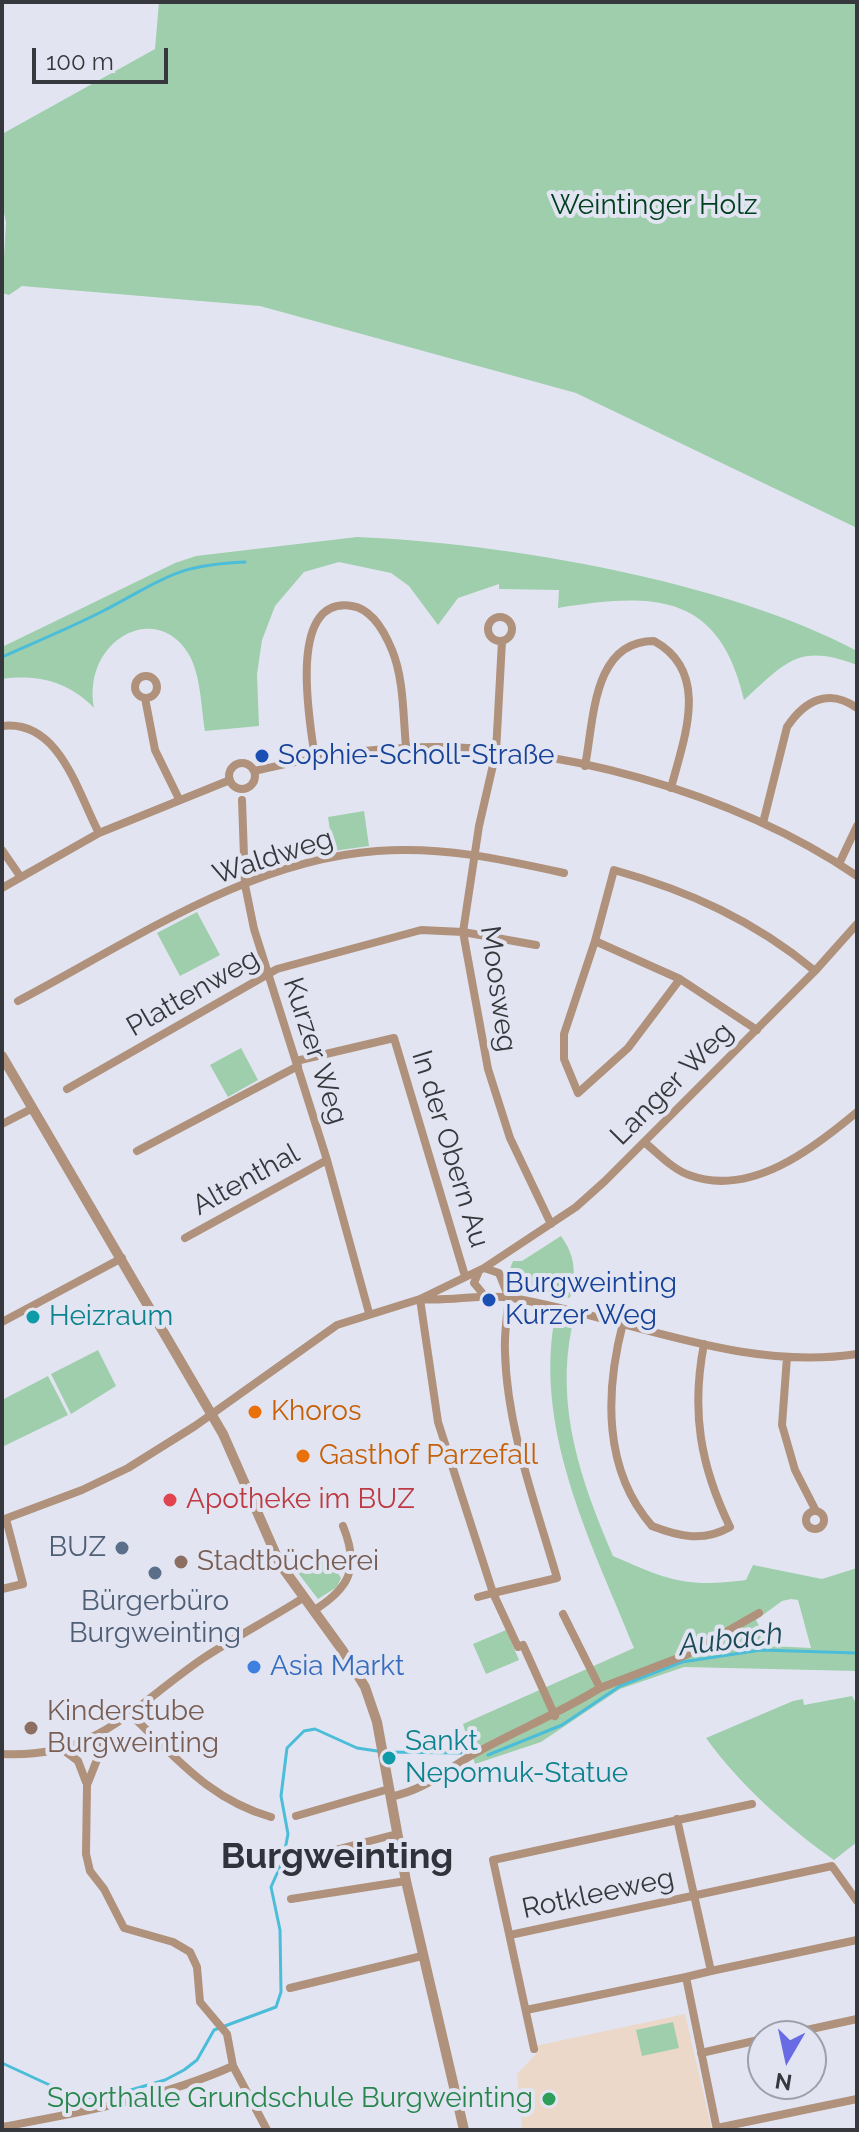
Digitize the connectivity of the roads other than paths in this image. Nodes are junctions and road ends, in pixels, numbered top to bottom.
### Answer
1 (502, 641) dead end
2 (145, 698) dead end
3 (857, 708) edge
4 (2, 726) edge
5 (406, 747) junction
6 (496, 752) junction
7 (315, 758) junction
8 (585, 766) junction
9 (254, 771) junction
10 (230, 780) junction
11 (671, 788) junction
12 (179, 799) junction
13 (242, 800) dead end
14 (763, 823) junction
15 (857, 826) edge
16 (99, 833) junction
17 (2, 850) edge
18 (474, 853) junction
19 (839, 864) junction
20 (564, 873) dead end
21 (20, 876) junction
22 (857, 876) edge
23 (245, 885) junction
24 (2, 888) edge
25 (857, 924) edge
26 (463, 932) junction
27 (595, 941) junction
28 (536, 945) dead end
29 (815, 971) junction
30 (268, 976) junction
31 (680, 979) junction
32 (18, 1001) dead end
33 (757, 1030) junction
34 (2, 1056) edge
35 (297, 1064) junction
36 (67, 1089) dead end
37 (33, 1108) junction
38 (857, 1112) edge
39 (2, 1124) edge
40 (644, 1142) junction
41 (137, 1151) dead end
42 (327, 1160) junction
43 (551, 1224) junction
44 (185, 1238) dead end
45 (501, 1256) junction
46 (122, 1258) junction
47 (482, 1269) junction
48 (499, 1273) junction
49 (465, 1276) junction
50 (502, 1284) junction
51 (486, 1296) junction
52 (511, 1298) junction
53 (420, 1299) junction
54 (369, 1313) junction
55 (2, 1322) edge
56 (623, 1323) junction
57 (704, 1344) junction
58 (857, 1354) edge
59 (787, 1357) junction
60 (211, 1415) junction
61 (816, 1511) dead end
62 (4, 1519) edge
63 (343, 1526) dead end
64 (2, 1589) edge
65 (493, 1593) junction
66 (478, 1597) dead end
67 (303, 1598) junction
68 (313, 1611) junction
69 (759, 1613) dead end
70 (563, 1614) dead end
71 (600, 1688) junction
72 (129, 1713) junction
73 (555, 1716) junction
74 (101, 1735) junction
75 (62, 1749) junction
76 (2, 1754) edge
77 (87, 1785) junction
78 (389, 1793) junction
79 (752, 1804) dead end
80 (296, 1816) dead end
81 (271, 1817) dead end
82 (677, 1819) junction
83 (397, 1834) junction
84 (304, 1858) dead end
85 (406, 1881) junction
86 (694, 1897) junction
87 (291, 1899) dead end
88 (857, 1901) edge
89 (510, 1935) junction
90 (857, 1940) edge
91 (422, 1956) junction
92 (711, 1971) junction
93 (686, 1977) junction
94 (290, 1988) dead end
95 (526, 2010) junction
96 (857, 2019) edge
97 (827, 2026) edge
98 (747, 2043) edge
99 (534, 2049) dead end
100 (701, 2053) junction
101 (233, 2066) junction
102 (857, 2099) edge
103 (2, 2127) edge
104 (717, 2129) edge
105 (267, 2130) edge
106 (464, 2130) edge

1 - 6 street, Moosweg
2 - 12 street
3 - 14 street
4 - 16 street
5 - 6 street
5 - 7 street
5 - 7 street
6 - 8 street
6 - 18 street, Moosweg
7 - 9 street
8 - 11 street
8 - 11 street
9 - 10 street
9 - 10 street
10 - 12 street
11 - 14 street
12 - 16 street
13 - 23 street, Kurzer Weg
14 - 19 street
15 - 19 street
16 - 21 street
17 - 21 street
18 - 20 street, Waldweg
18 - 23 street, Waldweg
18 - 26 street, Moosweg
19 - 22 street
21 - 24 street
23 - 30 street, Kurzer Weg
23 - 32 street, Waldweg
25 - 29 street, Langer Weg
26 - 28 street, Plattenweg
26 - 30 street, Plattenweg
26 - 43 street, Moosweg
27 - 29 street
27 - 31 street
27 - 31 street
29 - 33 street, Langer Weg
30 - 35 street, Kurzer Weg
30 - 36 street, Plattenweg
31 - 33 street
33 - 40 street, Langer Weg
34 - 37 street
35 - 41 street, In der Obern Au
35 - 42 street, Kurzer Weg
35 - 49 street, In der Obern Au
37 - 39 street
37 - 46 street
38 - 40 street
40 - 43 street, Langer Weg
42 - 44 street, Altenthal
42 - 54 street, Kurzer Weg
43 - 45 street, Langer Weg
45 - 47 street, Langer Weg
45 - 48 street
46 - 55 street
46 - 60 street
47 - 48 street
47 - 49 street, Langer Weg
47 - 51 street
48 - 50 street
49 - 53 street, Langer Weg
50 - 51 street
50 - 52 street
51 - 52 street
51 - 53 street
52 - 56 street
52 - 65 street
53 - 54 street, Langer Weg
53 - 65 street
54 - 60 street, Langer Weg
56 - 57 street
56 - 57 street
57 - 59 street
58 - 59 street
59 - 61 street
60 - 62 street, Langer Weg
60 - 67 street
62 - 64 street
63 - 68 street
65 - 66 street
65 - 73 street
67 - 68 street
67 - 72 street
68 - 78 street
69 - 71 street
70 - 71 street
71 - 73 street
72 - 74 street
72 - 81 street
73 - 78 street
74 - 75 street
74 - 77 street
75 - 76 street
75 - 77 street
77 - 101 street
78 - 80 street
78 - 83 street
79 - 82 street
82 - 86 street
82 - 89 street
83 - 84 street
83 - 85 street
85 - 87 street
85 - 91 street
86 - 88 street, Rotkleeweg
86 - 89 street, Rotkleeweg
86 - 92 street
89 - 95 street
90 - 92 street
91 - 94 street
91 - 106 street
92 - 93 street
93 - 95 street
93 - 100 street
95 - 99 street
96 - 97 street
98 - 100 street
100 - 104 street
101 - 103 street
101 - 105 street
102 - 104 street

